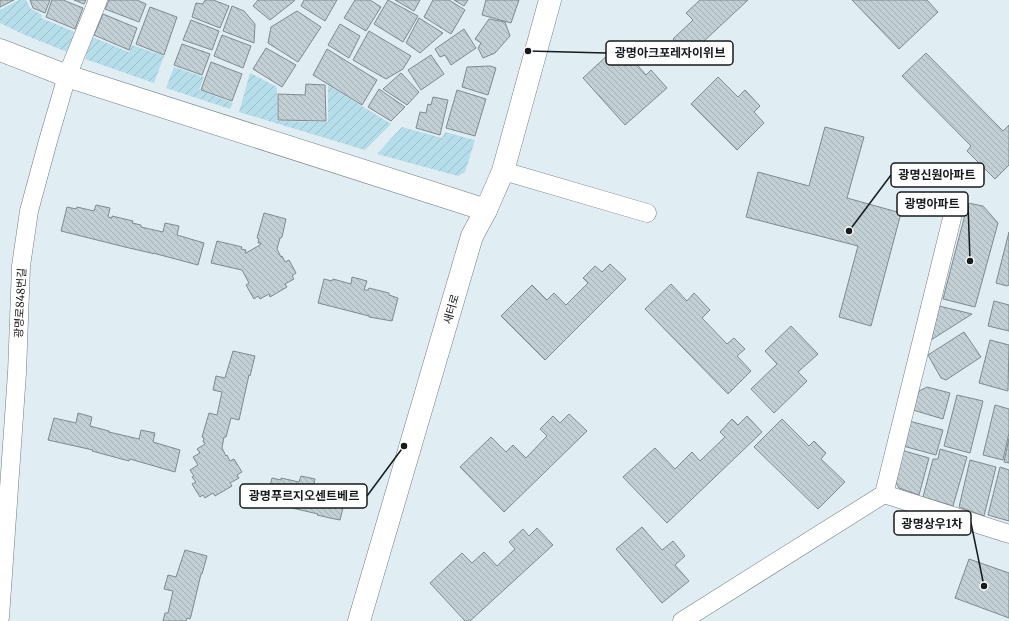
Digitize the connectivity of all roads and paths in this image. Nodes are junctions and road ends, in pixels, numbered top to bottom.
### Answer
1 (98, 0) edge
2 (550, 0) edge
3 (0, 50) edge
4 (67, 76) junction
5 (503, 172) junction
6 (486, 210) junction
7 (647, 212) dead end
8 (952, 218) dead end
9 (884, 494) junction
10 (1009, 534) edge
11 (0, 617) edge
12 (359, 621) edge
13 (682, 621) edge

1 - 4 street, 광명로848번길
2 - 5 street, 새터로
3 - 4 street
4 - 6 street
4 - 11 street, 광명로848번길
5 - 6 street, 새터로
5 - 7 street
6 - 12 street, 새터로
8 - 9 street
9 - 10 street
9 - 13 street

